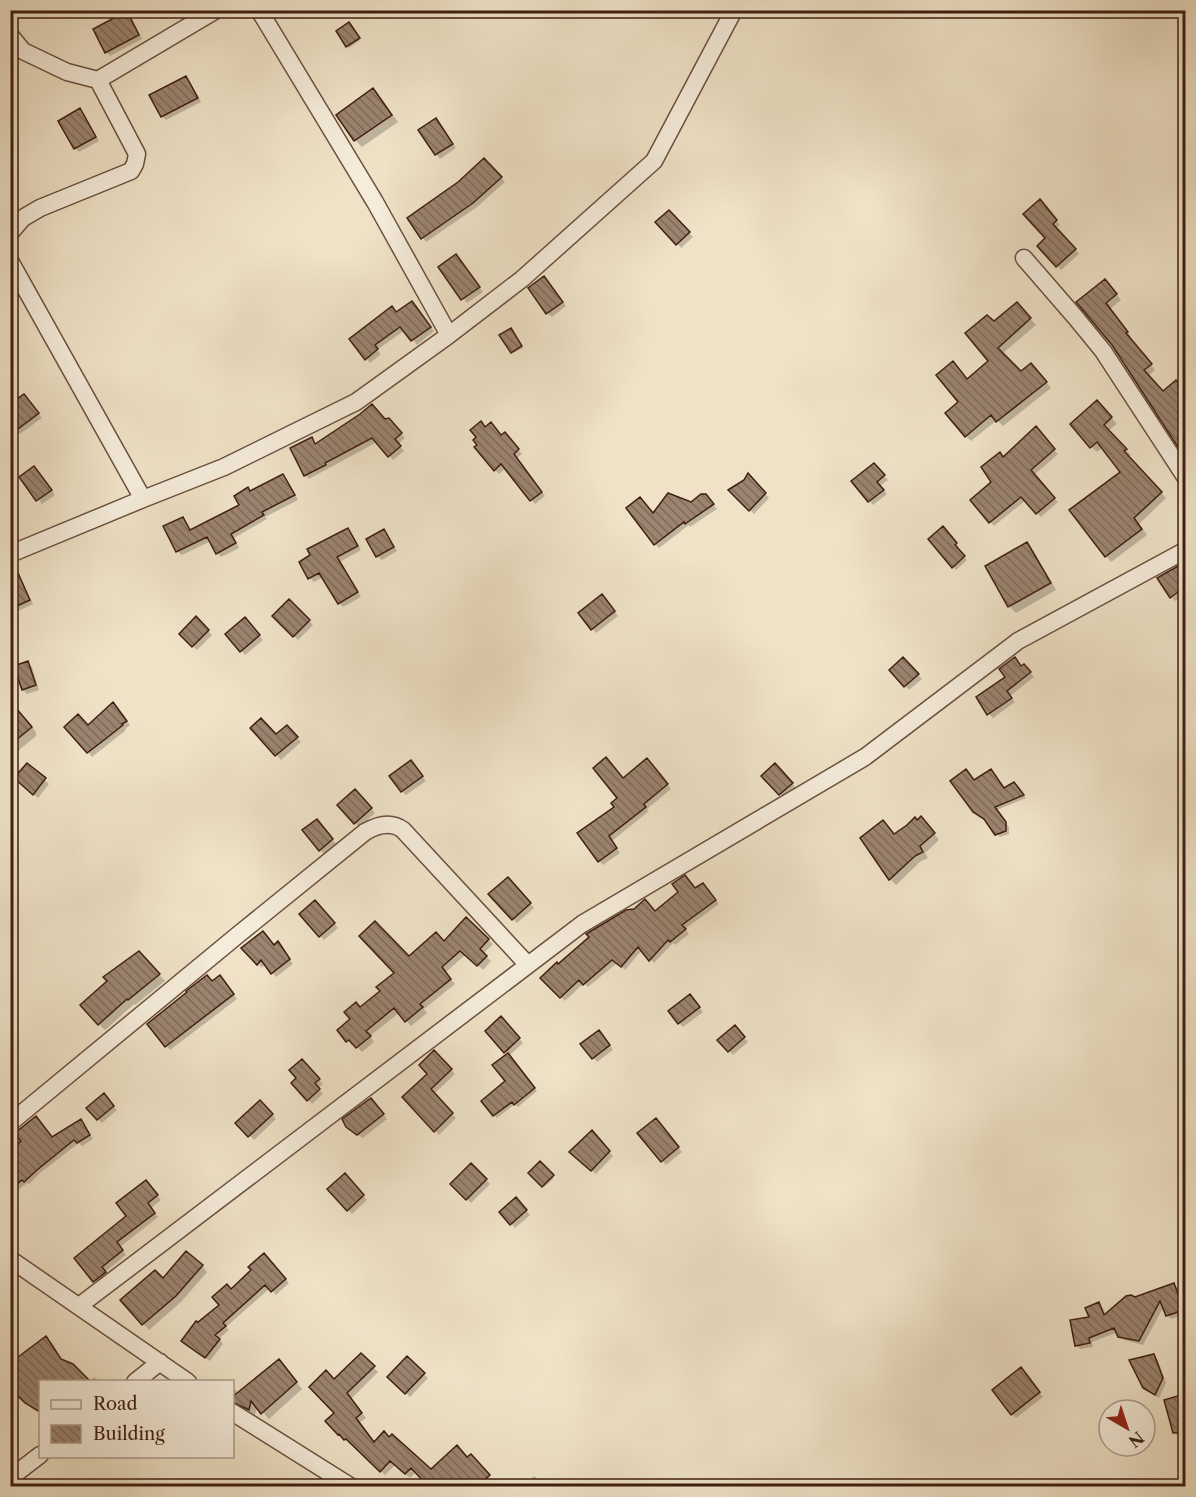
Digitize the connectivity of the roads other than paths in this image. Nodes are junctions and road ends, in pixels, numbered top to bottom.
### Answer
1 (216, 10) edge
2 (259, 10) edge
3 (734, 10) edge
4 (10, 35) edge
5 (98, 80) junction
6 (10, 233) edge
7 (1024, 258) dead end
8 (10, 261) edge
9 (450, 335) junction
10 (1185, 478) edge
11 (143, 499) junction
12 (1185, 550) edge
13 (10, 554) edge
14 (528, 965) junction
15 (10, 1123) edge
16 (10, 1259) edge
17 (79, 1306) junction
18 (160, 1362) junction
19 (138, 1380) edge
20 (185, 1380) edge
21 (234, 1413) edge
22 (39, 1456) edge
23 (10, 1478) edge
24 (350, 1486) edge

1 - 5 street
2 - 9 street
3 - 9 street
4 - 5 street
5 - 6 street
7 - 10 street
8 - 11 street
9 - 11 street
11 - 13 street
12 - 14 street
14 - 15 street
14 - 17 street
16 - 17 street
17 - 18 street
18 - 19 street
18 - 20 street
21 - 24 street
22 - 23 street

